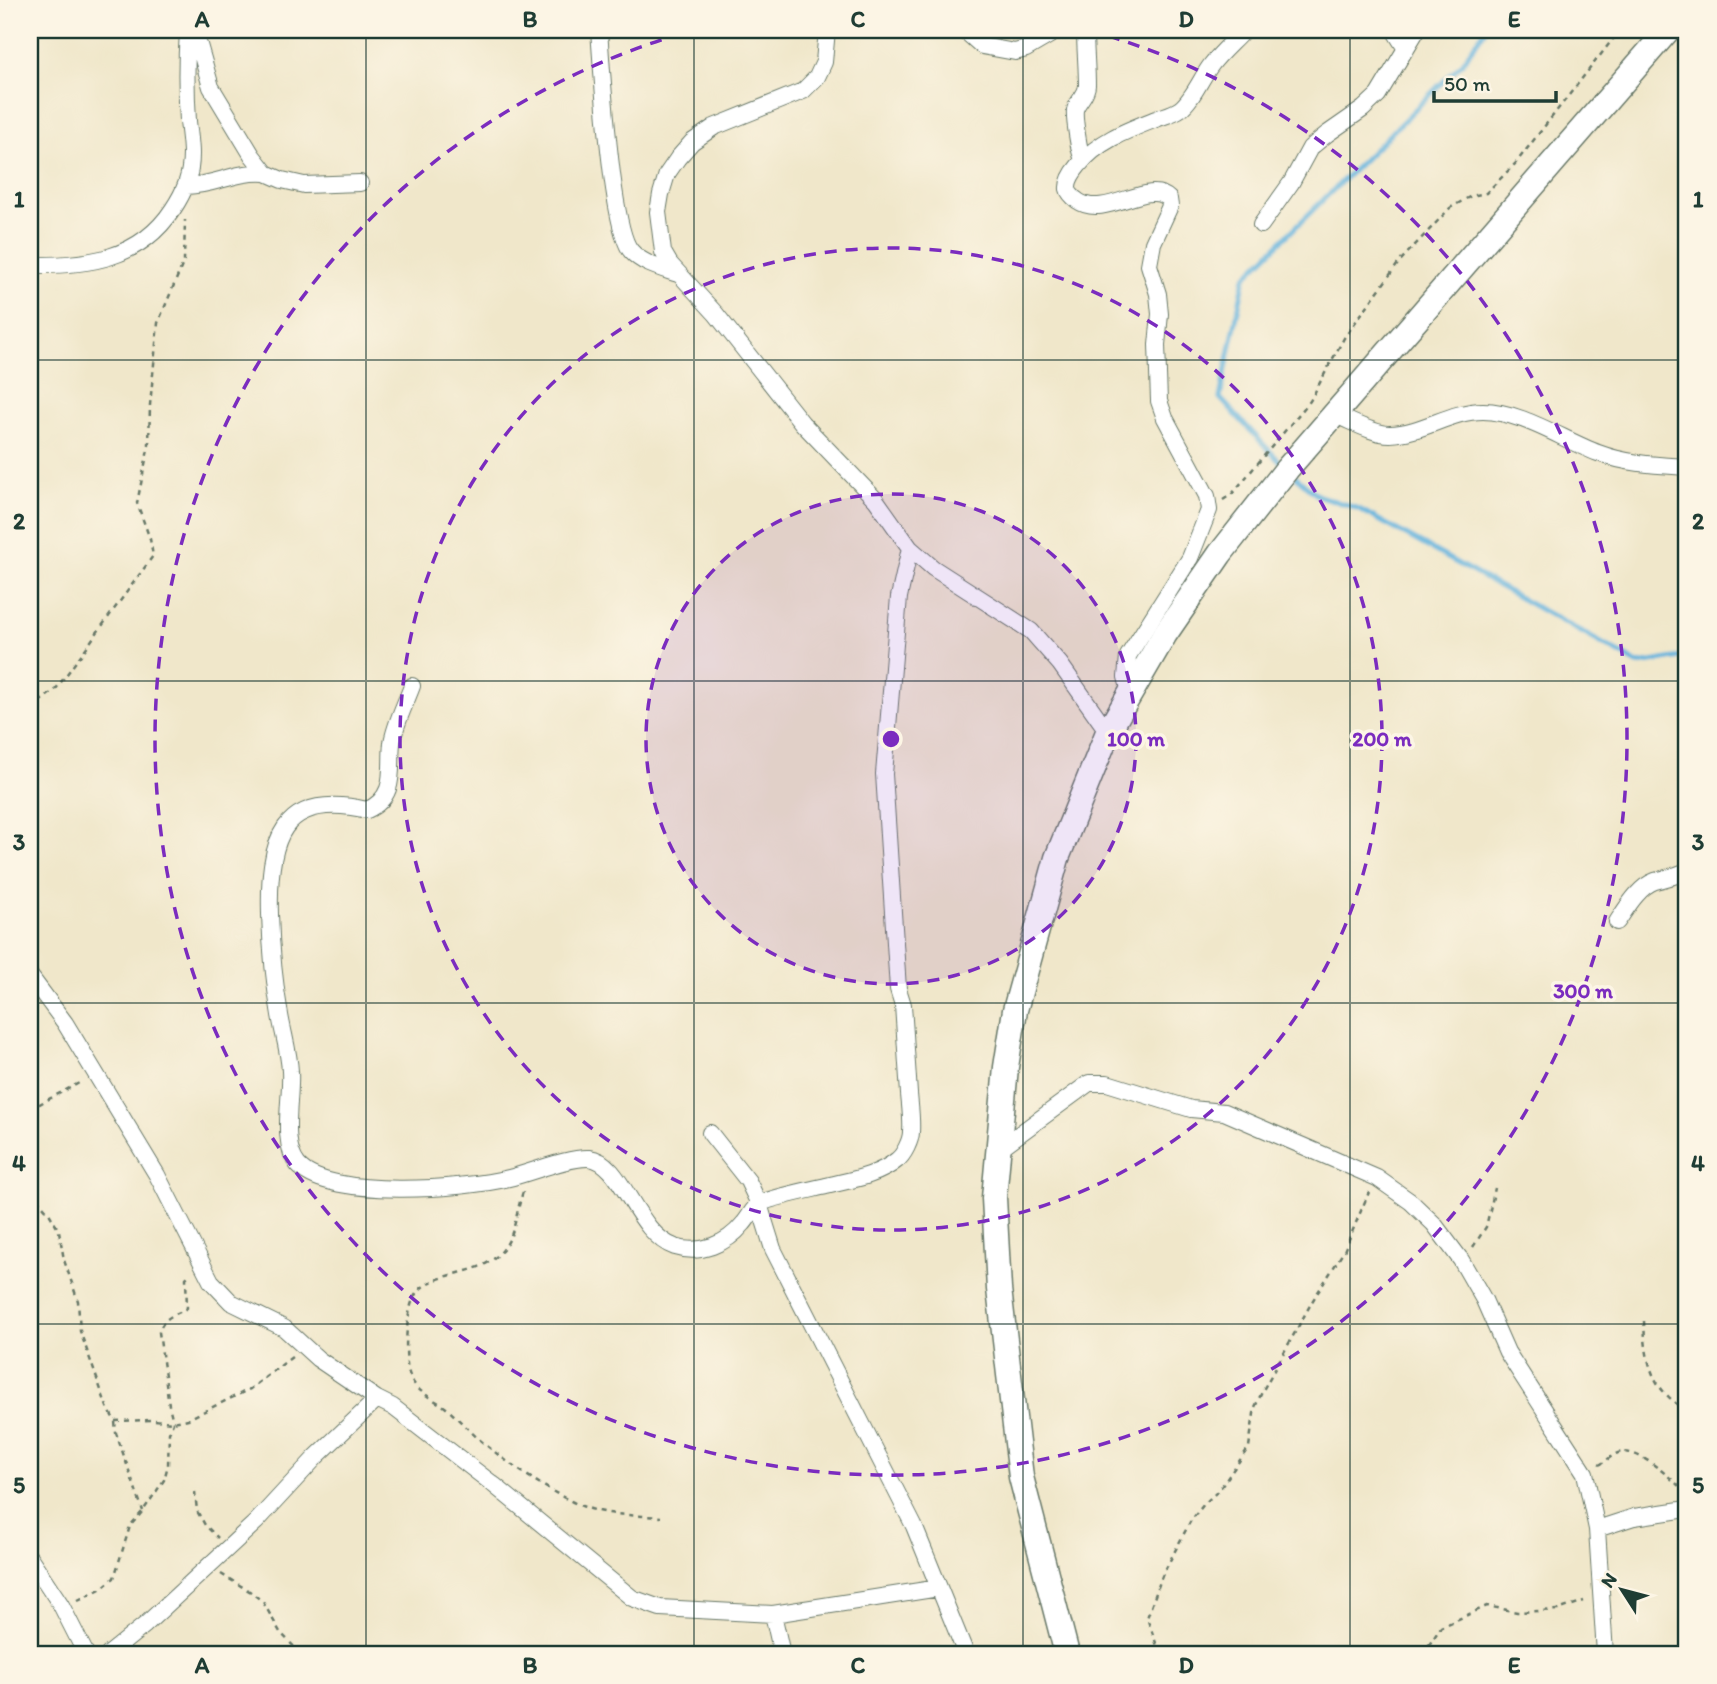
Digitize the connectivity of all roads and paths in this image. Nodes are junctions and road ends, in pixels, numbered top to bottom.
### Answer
1 (188, 30) edge
2 (599, 30) edge
3 (827, 30) edge
4 (964, 30) edge
5 (1063, 30) edge
6 (1086, 30) edge
7 (1244, 30) edge
8 (1394, 30) edge
9 (1417, 30) edge
10 (1620, 30) edge
11 (1668, 30) edge
12 (1406, 49) junction
13 (1083, 159) junction
14 (266, 173) junction
15 (360, 183) dead end
16 (191, 186) junction
17 (1261, 226) dead end
18 (30, 265) edge
19 (678, 274) junction
20 (1335, 415) junction
21 (1687, 467) edge
22 (1209, 510) junction
23 (910, 548) junction
24 (412, 687) dead end
25 (1130, 692) junction
26 (30, 707) edge
27 (1108, 732) junction
28 (1687, 871) edge
29 (1617, 922) dead end
30 (30, 976) edge
31 (97, 1074) junction
32 (30, 1109) edge
33 (710, 1133) dead end
34 (999, 1149) junction
35 (530, 1172) junction
36 (1377, 1178) junction
37 (1495, 1188) dead end
38 (30, 1191) edge
39 (759, 1204) junction
40 (1461, 1260) junction
41 (202, 1264) junction
42 (1644, 1321) dead end
43 (305, 1346) junction
44 (377, 1399) junction
45 (1687, 1412) edge
46 (115, 1421) junction
47 (173, 1422) junction
48 (1585, 1473) junction
49 (195, 1492) dead end
50 (1687, 1494) edge
51 (1687, 1509) edge
52 (143, 1511) junction
53 (661, 1517) dead end
54 (1597, 1529) junction
55 (221, 1553) junction
56 (30, 1558) edge
57 (205, 1568) junction
58 (233, 1580) junction
59 (939, 1588) junction
60 (1601, 1596) junction
61 (61, 1605) junction
62 (773, 1614) junction
63 (86, 1654) edge
64 (109, 1654) edge
65 (301, 1654) edge
66 (782, 1654) edge
67 (967, 1654) edge
68 (1066, 1654) edge
69 (1160, 1654) edge
70 (1423, 1654) edge
71 (1605, 1654) edge

1 - 14 street
1 - 16 street
2 - 19 street
3 - 19 street
4 - 5 street
6 - 13 street
7 - 13 street
8 - 12 street
9 - 12 street
10 - 22 path
11 - 20 highway
12 - 17 street
13 - 22 street
14 - 15 street
14 - 16 street
16 - 18 street
16 - 26 path
19 - 23 street
20 - 21 street
20 - 25 highway
22 - 25 street
23 - 27 street
23 - 39 street
24 - 35 street
25 - 27 highway
27 - 34 highway
28 - 29 street
30 - 31 street
31 - 32 path
31 - 41 street
33 - 39 street
34 - 36 street
34 - 68 highway
35 - 39 street
35 - 53 path
36 - 40 street
36 - 69 path
37 - 40 path
38 - 46 path
39 - 59 street
40 - 48 street
41 - 43 street
41 - 47 path
42 - 45 path
43 - 44 street
43 - 47 path
44 - 55 street
44 - 62 street
46 - 47 path
46 - 52 path
47 - 52 path
48 - 50 path
48 - 54 street
49 - 55 path
51 - 54 street
52 - 61 path
54 - 60 street
55 - 57 street
55 - 58 path
56 - 61 street
57 - 58 path
57 - 64 street
58 - 65 path
59 - 62 street
59 - 67 street
60 - 70 path
60 - 71 street
61 - 63 street
62 - 66 street

